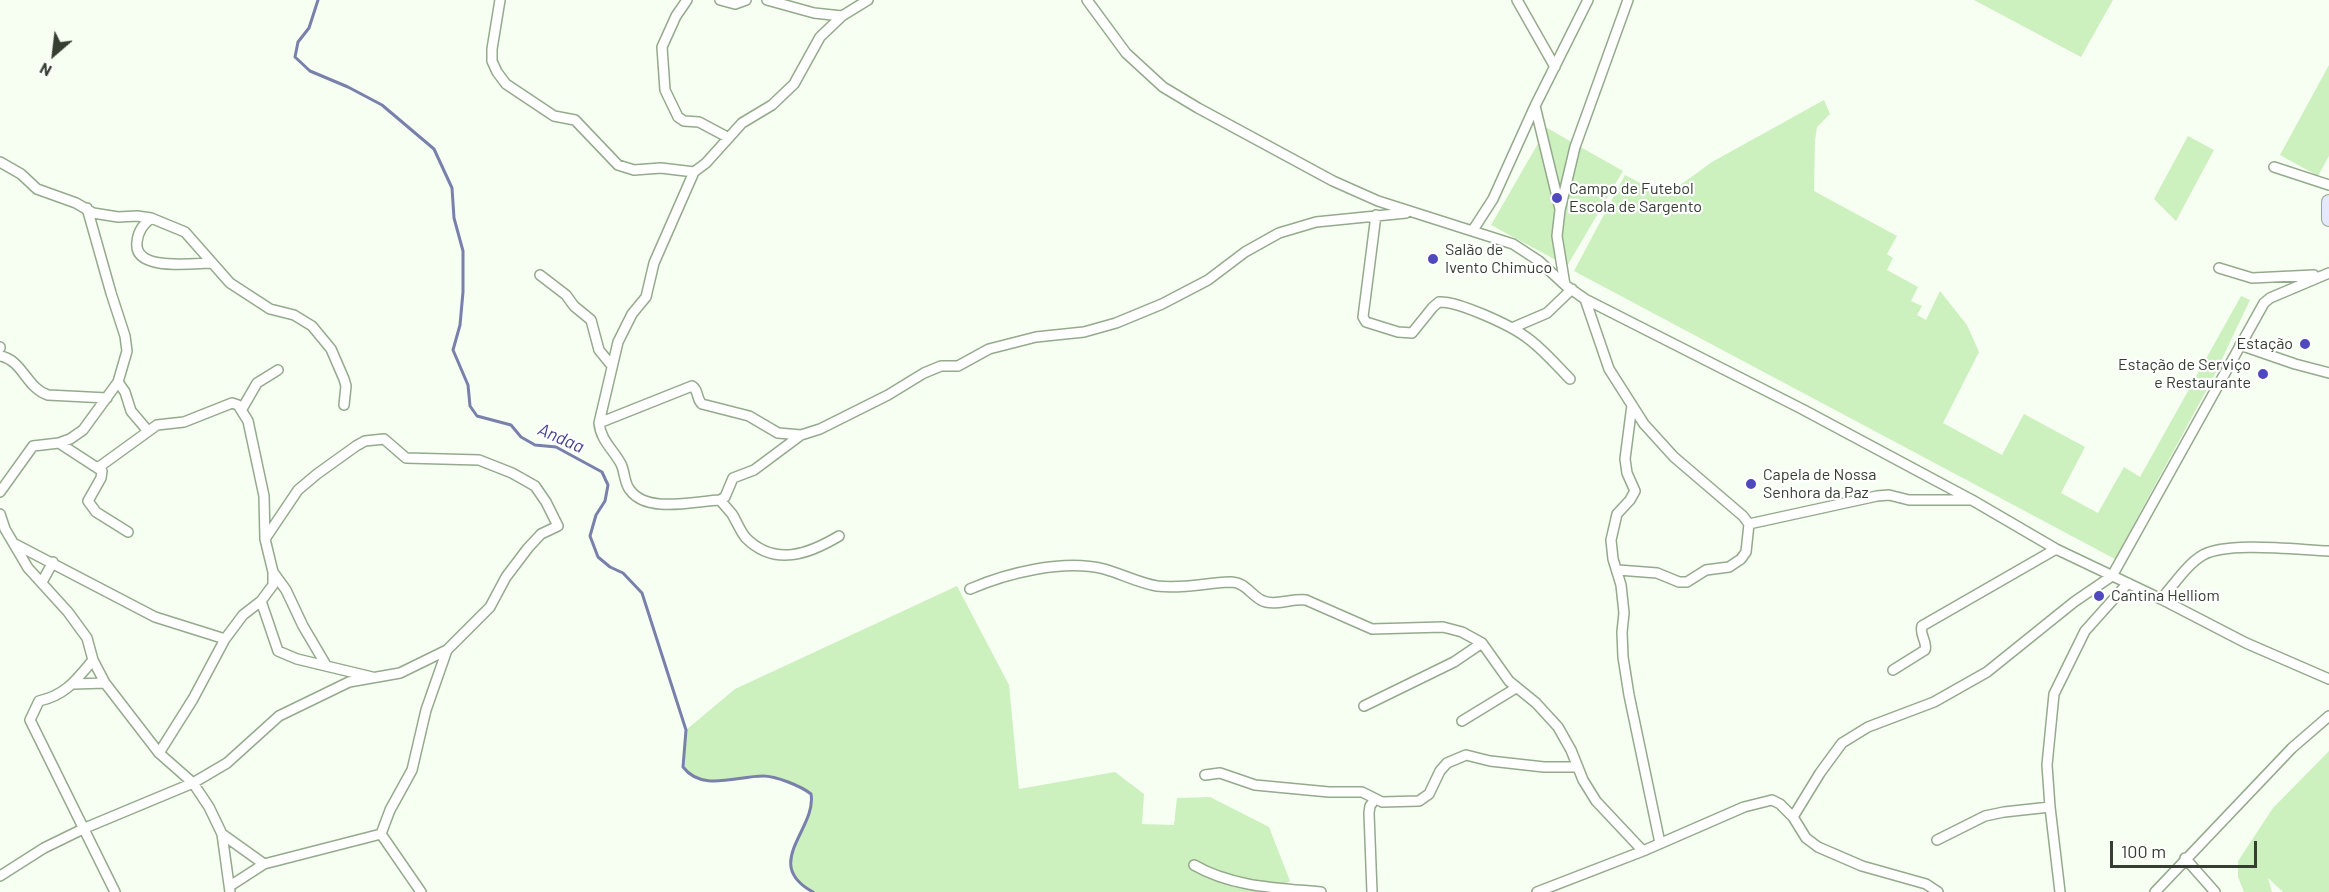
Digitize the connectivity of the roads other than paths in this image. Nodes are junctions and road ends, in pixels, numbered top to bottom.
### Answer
1 (500, 0) edge
2 (687, 0) edge
3 (720, 0) edge
4 (746, 0) edge
5 (766, 0) edge
6 (868, 0) edge
7 (1087, 0) edge
8 (1517, 0) edge
9 (1588, 0) edge
10 (1628, 0) edge
11 (842, 16) junction
12 (1555, 67) junction
13 (1535, 106) junction
14 (729, 138) junction
15 (0, 162) edge
16 (2274, 167) dead end
17 (694, 172) junction
18 (2329, 185) edge
19 (2329, 202) edge
20 (87, 208) junction
21 (1560, 210) junction
22 (1412, 213) junction
23 (1376, 215) junction
24 (151, 218) junction
25 (2329, 219) edge
26 (1473, 230) junction
27 (212, 263) junction
28 (2219, 268) dead end
29 (2328, 273) edge
30 (540, 275) dead end
31 (1569, 287) junction
32 (1585, 299) junction
33 (1512, 328) junction
34 (2240, 345) junction
35 (0, 356) edge
36 (612, 366) junction
37 (278, 370) dead end
38 (2329, 374) edge
39 (1570, 379) dead end
40 (118, 382) junction
41 (107, 398) junction
42 (344, 405) dead end
43 (1632, 405) junction
44 (242, 409) junction
45 (599, 423) junction
46 (148, 431) junction
47 (801, 435) junction
48 (59, 443) junction
49 (99, 467) junction
50 (0, 492) edge
51 (720, 500) junction
52 (1972, 500) junction
53 (0, 514) edge
54 (1749, 524) junction
55 (128, 531) dead end
56 (0, 532) edge
57 (839, 536) dead end
58 (265, 539) junction
59 (16, 544) junction
60 (2056, 549) junction
61 (2329, 551) edge
62 (52, 562) junction
63 (1618, 570) junction
64 (273, 572) junction
65 (2112, 576) junction
66 (42, 582) junction
67 (2128, 583) junction
68 (969, 590) dead end
69 (2162, 599) junction
70 (261, 601) junction
71 (225, 639) junction
72 (1482, 644) junction
73 (447, 650) junction
74 (93, 660) junction
75 (326, 665) junction
76 (1893, 670) dead end
77 (375, 677) junction
78 (2329, 679) edge
79 (105, 683) junction
80 (74, 684) junction
81 (1516, 688) junction
82 (1364, 706) dead end
83 (2329, 716) edge
84 (1462, 721) dead end
85 (159, 753) junction
86 (1578, 767) junction
87 (1205, 775) dead end
88 (193, 783) junction
89 (1375, 799) junction
90 (2050, 807) junction
91 (1793, 817) junction
92 (85, 828) junction
93 (222, 834) junction
94 (381, 834) junction
95 (1937, 840) dead end
96 (1660, 843) junction
97 (1643, 851) junction
98 (2185, 858) junction
99 (264, 864) junction
100 (1194, 864) dead end
101 (0, 876) edge
102 (230, 889) edge
103 (114, 892) edge
104 (421, 892) edge
105 (1321, 892) edge
106 (1372, 892) edge
107 (1537, 892) edge
108 (1938, 892) edge
109 (2060, 892) edge
110 (2155, 892) edge
111 (2215, 892) edge

1 - 17 street
2 - 14 street
3 - 4 street
5 - 11 street
6 - 11 street
7 - 22 street
8 - 12 street
9 - 12 street
10 - 21 street
11 - 14 street
12 - 13 street
13 - 21 street
13 - 26 street
14 - 17 street
15 - 20 street
16 - 18 street
17 - 36 street
19 - 25 main road
20 - 24 street
20 - 40 street
21 - 31 street
22 - 23 street
22 - 26 street
23 - 33 street
23 - 47 street
24 - 27 street
24 - 27 street
26 - 31 street
27 - 42 street
28 - 29 street
29 - 34 street
30 - 36 street
31 - 32 street
31 - 33 street
32 - 43 street
32 - 52 street
33 - 39 street
34 - 38 street
34 - 65 street
35 - 41 street
36 - 45 street
37 - 44 street
40 - 41 street
40 - 46 street
41 - 48 street
43 - 54 street
43 - 63 street
44 - 46 street
44 - 58 street
45 - 47 street
45 - 51 street
46 - 49 street
47 - 51 street
48 - 49 street
48 - 50 street
49 - 55 street
51 - 57 street
52 - 54 street
52 - 60 street
53 - 59 street
54 - 63 street
56 - 59 street
58 - 64 street
58 - 73 street
59 - 62 street
59 - 66 street
60 - 65 street
60 - 76 street
61 - 69 street
62 - 66 street
62 - 71 street
63 - 96 street
64 - 70 street
64 - 75 street
65 - 67 street
65 - 91 street
66 - 74 street
67 - 69 street
67 - 90 street
68 - 72 street
69 - 78 street
70 - 71 street
70 - 75 street
71 - 85 street
72 - 81 street
72 - 82 street
73 - 77 street
73 - 94 street
74 - 79 street
74 - 80 street
75 - 77 street
77 - 88 street
79 - 80 street
79 - 85 street
80 - 92 street
81 - 84 street
81 - 86 street
83 - 98 street
85 - 88 street
86 - 89 street
86 - 97 street
87 - 89 street
88 - 92 street
88 - 93 street
89 - 106 street
90 - 95 street
90 - 109 street
91 - 96 street
91 - 108 street
92 - 101 street
92 - 103 street
93 - 99 street
93 - 102 street
94 - 99 street
94 - 104 street
96 - 97 street
97 - 107 street
98 - 110 street
98 - 111 street
99 - 102 street
100 - 105 street

